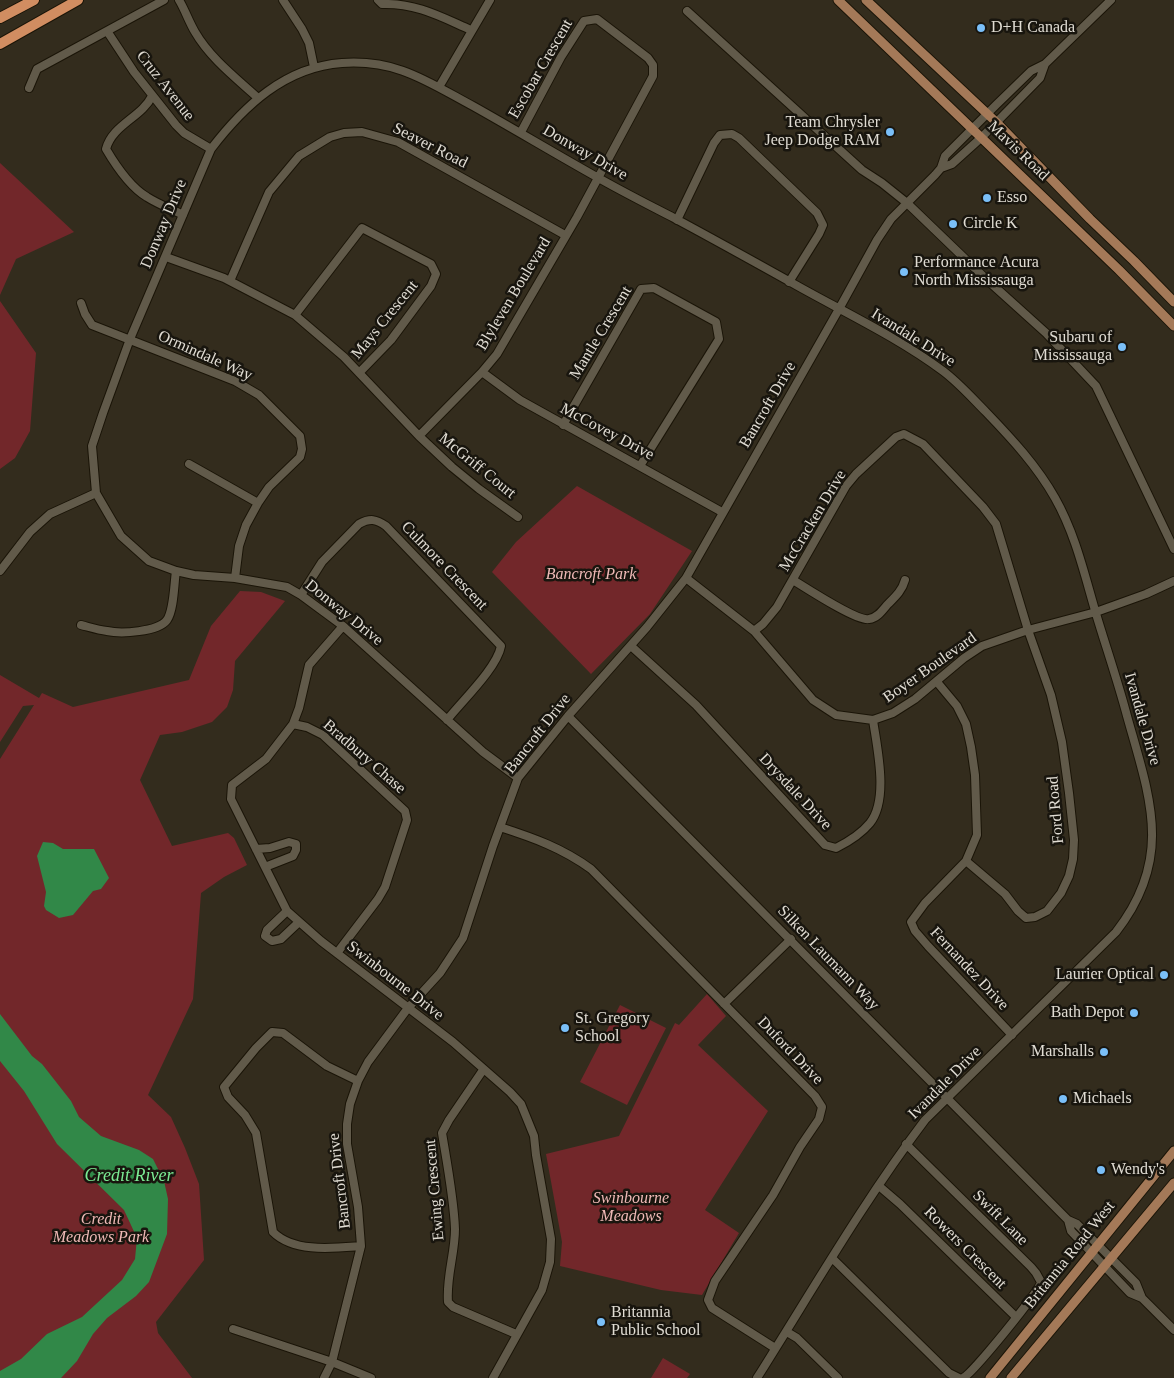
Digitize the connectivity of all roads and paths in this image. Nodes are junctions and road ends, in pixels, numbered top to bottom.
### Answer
1 (34, 0) edge
2 (78, 0) edge
3 (164, 0) edge
4 (179, 0) edge
5 (283, 0) edge
6 (378, 0) edge
7 (490, 0) edge
8 (838, 0) edge
9 (866, 0) edge
10 (1110, 0) edge
11 (687, 11) dead end
12 (0, 18) edge
13 (471, 30) junction
14 (107, 31) junction
15 (0, 44) edge
16 (1045, 64) junction
17 (314, 67) junction
18 (439, 87) junction
19 (29, 88) dead end
20 (152, 96) junction
21 (258, 98) junction
22 (987, 114) junction
23 (996, 122) junction
24 (973, 128) junction
25 (521, 132) junction
26 (982, 137) junction
27 (211, 149) junction
28 (941, 168) junction
29 (597, 177) junction
30 (907, 203) junction
31 (183, 214) junction
32 (677, 220) junction
33 (565, 235) junction
34 (166, 257) junction
35 (230, 281) junction
36 (789, 282) junction
37 (1174, 302) edge
38 (82, 303) dead end
39 (839, 309) junction
40 (295, 315) junction
41 (1174, 326) edge
42 (130, 339) junction
43 (482, 372) junction
44 (360, 373) junction
45 (563, 425) junction
46 (419, 436) junction
47 (189, 464) dead end
48 (640, 466) junction
49 (96, 493) junction
50 (258, 504) junction
51 (722, 512) junction
52 (518, 517) dead end
53 (1174, 549) edge
54 (0, 571) edge
55 (176, 571) junction
56 (235, 578) junction
57 (686, 578) junction
58 (793, 580) junction
59 (905, 580) dead end
60 (1174, 581) edge
61 (301, 595) junction
62 (1096, 612) junction
63 (81, 625) dead end
64 (343, 626) junction
65 (1028, 630) junction
66 (754, 631) junction
67 (631, 646) junction
68 (937, 682) junction
69 (568, 716) junction
70 (447, 720) junction
71 (874, 720) junction
72 (293, 724) junction
73 (518, 778) junction
74 (500, 827) junction
75 (256, 849) junction
76 (966, 861) junction
77 (265, 867) junction
78 (287, 912) junction
79 (299, 922) junction
80 (791, 939) junction
81 (337, 953) junction
82 (724, 1004) junction
83 (408, 1008) junction
84 (1012, 1035) junction
85 (483, 1070) junction
86 (358, 1082) junction
87 (947, 1099) junction
88 (906, 1144) junction
89 (1174, 1151) edge
90 (1174, 1182) edge
91 (879, 1186) junction
92 (361, 1246) junction
93 (1094, 1249) junction
94 (832, 1258) junction
95 (1107, 1261) junction
96 (1016, 1317) junction
97 (233, 1328) dead end
98 (1174, 1330) edge
99 (787, 1332) junction
100 (516, 1334) junction
101 (775, 1348) junction
102 (332, 1362) junction
103 (324, 1378) edge
104 (371, 1378) edge
105 (493, 1378) edge
106 (757, 1378) edge
107 (838, 1378) edge
108 (959, 1378) edge
109 (963, 1378) edge
110 (990, 1378) edge
111 (1011, 1378) edge

1 - 12 highway
2 - 15 highway
3 - 14 street
4 - 21 street
5 - 17 street
6 - 13 street
7 - 13 street
8 - 24 main road, Mavis Road
9 - 22 main road, Mavis Road
10 - 16 street
11 - 30 street
13 - 18 street
14 - 19 street
14 - 20 street, Cruz Avenue
16 - 22 street, Bancroft Drive
16 - 23 street, Bancroft Drive
17 - 18 street, Donway Drive
17 - 21 street, Donway Drive
18 - 25 street, Donway Drive
20 - 27 street, Cruz Avenue
20 - 31 street
21 - 27 street, Donway Drive
22 - 23 main road, Mavis Road
22 - 24 street, Bancroft Drive
23 - 26 street, Bancroft Drive
23 - 37 main road, Mavis Road
24 - 26 main road, Mavis Road
24 - 28 street, Bancroft Drive
25 - 29 street, Donway Drive
25 - 29 street, Escobar Crescent
26 - 28 street, Bancroft Drive
26 - 41 main road, Mavis Road
27 - 31 street, Donway Drive
28 - 30 street, Bancroft Drive
29 - 32 street, Donway Drive
29 - 33 street, Blyleven Boulevard
30 - 39 street, Bancroft Drive
30 - 53 street
31 - 34 street, Donway Drive
32 - 36 street, Donway Drive
32 - 36 street
33 - 35 street, Seaver Road
33 - 43 street, Blyleven Boulevard
34 - 35 street, McGriff Court
34 - 42 street, Donway Drive
35 - 40 street, McGriff Court
36 - 39 street, Donway Drive
38 - 42 street, Ormindale Way
39 - 51 street, Bancroft Drive
39 - 62 street, Ivandale Drive
40 - 44 street, McGriff Court
40 - 44 street, Mays Crescent
42 - 49 street, Donway Drive
42 - 50 street, Ormindale Way
43 - 45 street, McCovey Drive
43 - 46 street, Blyleven Boulevard
44 - 46 street, McGriff Court
45 - 48 street, McCovey Drive
45 - 48 street, Mantle Crescent
46 - 52 street, McGriff Court
47 - 50 street
48 - 51 street, McCovey Drive
49 - 54 street
49 - 55 street, Donway Drive
50 - 56 street, Ormindale Way
51 - 57 street, Bancroft Drive
55 - 56 street, Donway Drive
55 - 63 street
56 - 61 street, Donway Drive
57 - 66 street, Boyer Boulevard
57 - 67 street, Bancroft Drive
58 - 59 street
58 - 65 street, McCracken Drive
58 - 66 street, McCracken Drive
60 - 62 street, Boyer Boulevard
61 - 64 street, Donway Drive
61 - 70 street, Culmore Crescent
62 - 65 street, Boyer Boulevard
62 - 84 street, Ivandale Drive
64 - 70 street, Donway Drive
64 - 72 street, Swinbourne Drive
65 - 68 street, Boyer Boulevard
65 - 76 street, Ford Road
66 - 71 street, Boyer Boulevard
67 - 69 street, Bancroft Drive
67 - 71 street, Drysdale Drive
68 - 71 street, Boyer Boulevard
68 - 76 street, Fernandez Drive
69 - 73 street, Bancroft Drive
69 - 80 street, Silken Laumann Way
70 - 73 street, Donway Drive
72 - 75 street, Swinbourne Drive
72 - 81 street, Bradbury Chase
73 - 74 street, Bancroft Drive
74 - 82 street, Duford Drive
74 - 83 street, Bancroft Drive
75 - 77 street, Swinbourne Drive
75 - 77 street
76 - 84 street, Fernandez Drive
77 - 78 street, Swinbourne Drive
78 - 79 street, Swinbourne Drive
78 - 79 street
79 - 81 street, Swinbourne Drive
80 - 82 street
80 - 87 street, Silken Laumann Way
81 - 83 street, Swinbourne Drive
82 - 101 street, Duford Drive
83 - 85 street, Swinbourne Drive
83 - 86 street, Bancroft Drive
84 - 87 street, Ivandale Drive
85 - 100 street, Swinbourne Drive
85 - 100 street, Ewing Crescent
86 - 92 street, Bancroft Drive
86 - 92 street
87 - 88 street, Ivandale Drive
87 - 93 street, Silken Laumann Way
88 - 91 street, Ivandale Drive
88 - 96 street, Swift Lane
89 - 93 main road, Britannia Road West
90 - 95 main road, Britannia Road West
91 - 94 street, Ivandale Drive
91 - 96 street, Rowers Crescent
92 - 102 street, Bancroft Drive
93 - 95 street, Silken Laumann Way
93 - 110 main road, Britannia Road West
94 - 99 street, Ivandale Drive
94 - 108 street
95 - 98 street, Silken Laumann Way
95 - 111 main road, Britannia Road West
96 - 109 street
97 - 102 street
99 - 101 street, Ivandale Drive
99 - 107 street
100 - 105 street, Swinbourne Drive
101 - 106 street, Ivandale Drive
102 - 103 street, Bancroft Drive
102 - 104 street

